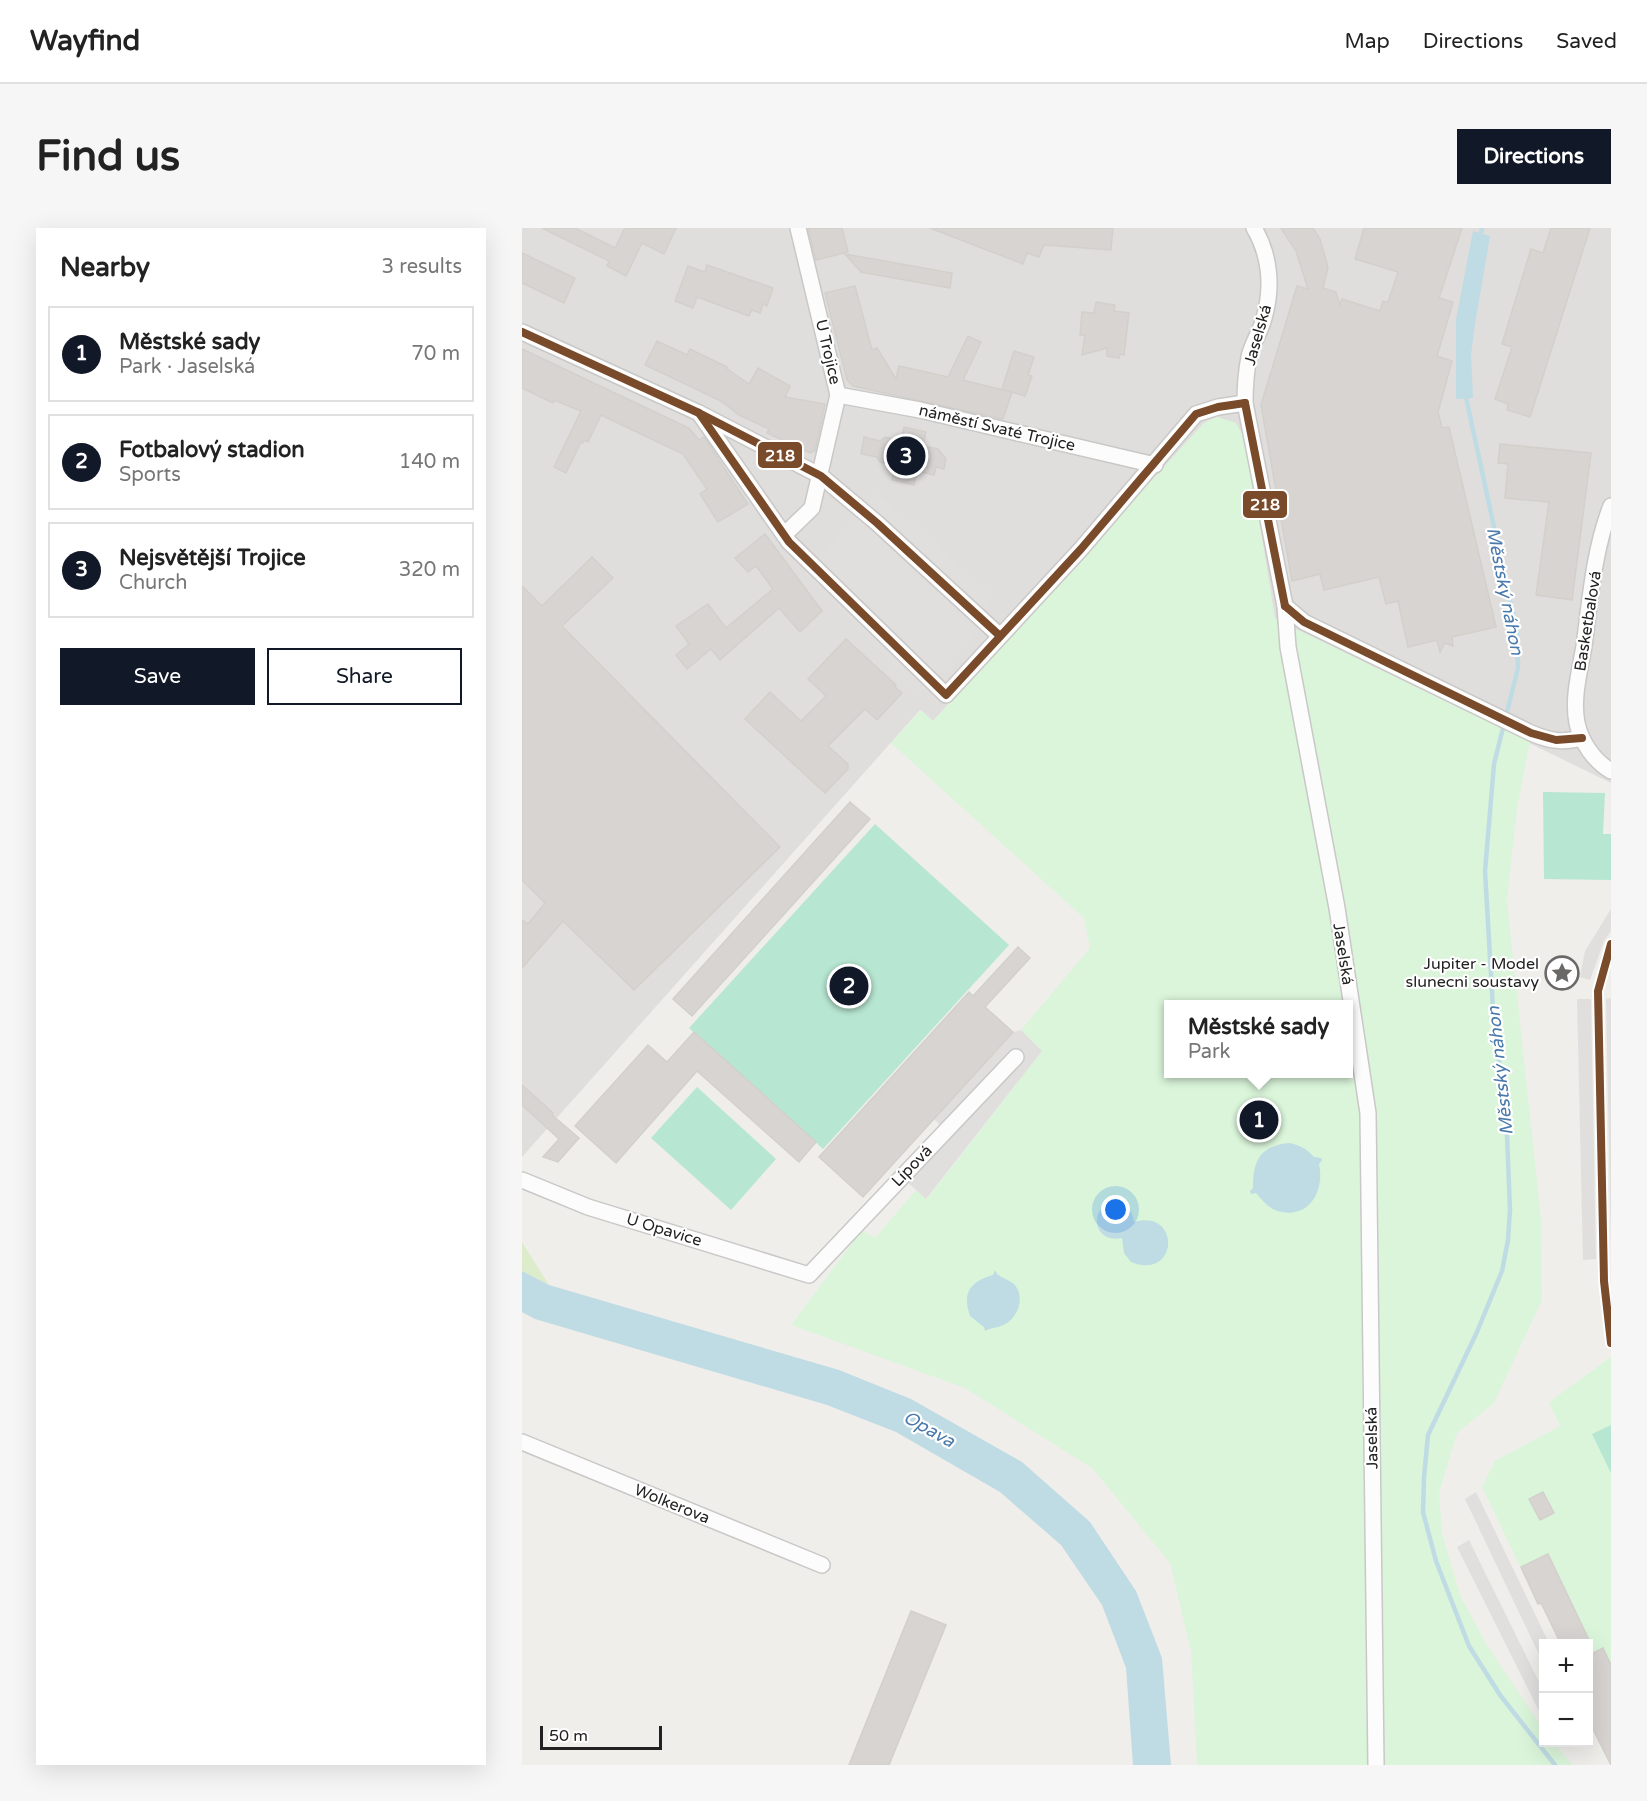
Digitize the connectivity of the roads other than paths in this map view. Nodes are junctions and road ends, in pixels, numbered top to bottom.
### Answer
1 (798, 228) edge
2 (1254, 228) edge
3 (522, 332) edge
4 (838, 395) junction
5 (1245, 403) junction
6 (699, 413) junction
7 (1155, 465) junction
8 (821, 476) junction
9 (1611, 506) edge
10 (784, 535) junction
11 (1285, 606) junction
12 (1000, 636) junction
13 (1582, 738) junction
14 (1611, 771) edge
15 (1350, 1000) edge
16 (1353, 1017) edge
17 (1016, 1057) dead end
18 (522, 1180) edge
19 (808, 1275) joint
20 (522, 1442) edge
21 (822, 1565) dead end
22 (1376, 1765) edge

1 - 4 street, U Trojice
2 - 5 street, Jaselská
3 - 6 street
4 - 7 street, náměstí Svaté Trojice
4 - 8 street, U Trojice
5 - 7 street
5 - 11 street, Jaselská
6 - 8 street
6 - 10 street
7 - 12 street
8 - 10 street, U Trojice
8 - 12 street
9 - 13 street, Basketbalová
10 - 12 street
11 - 13 street
11 - 15 street, Jaselská
13 - 14 street
16 - 22 street, Jaselská
17 - 19 street, Lípová
18 - 19 street, U Opavice
20 - 21 street, Wolkerova

